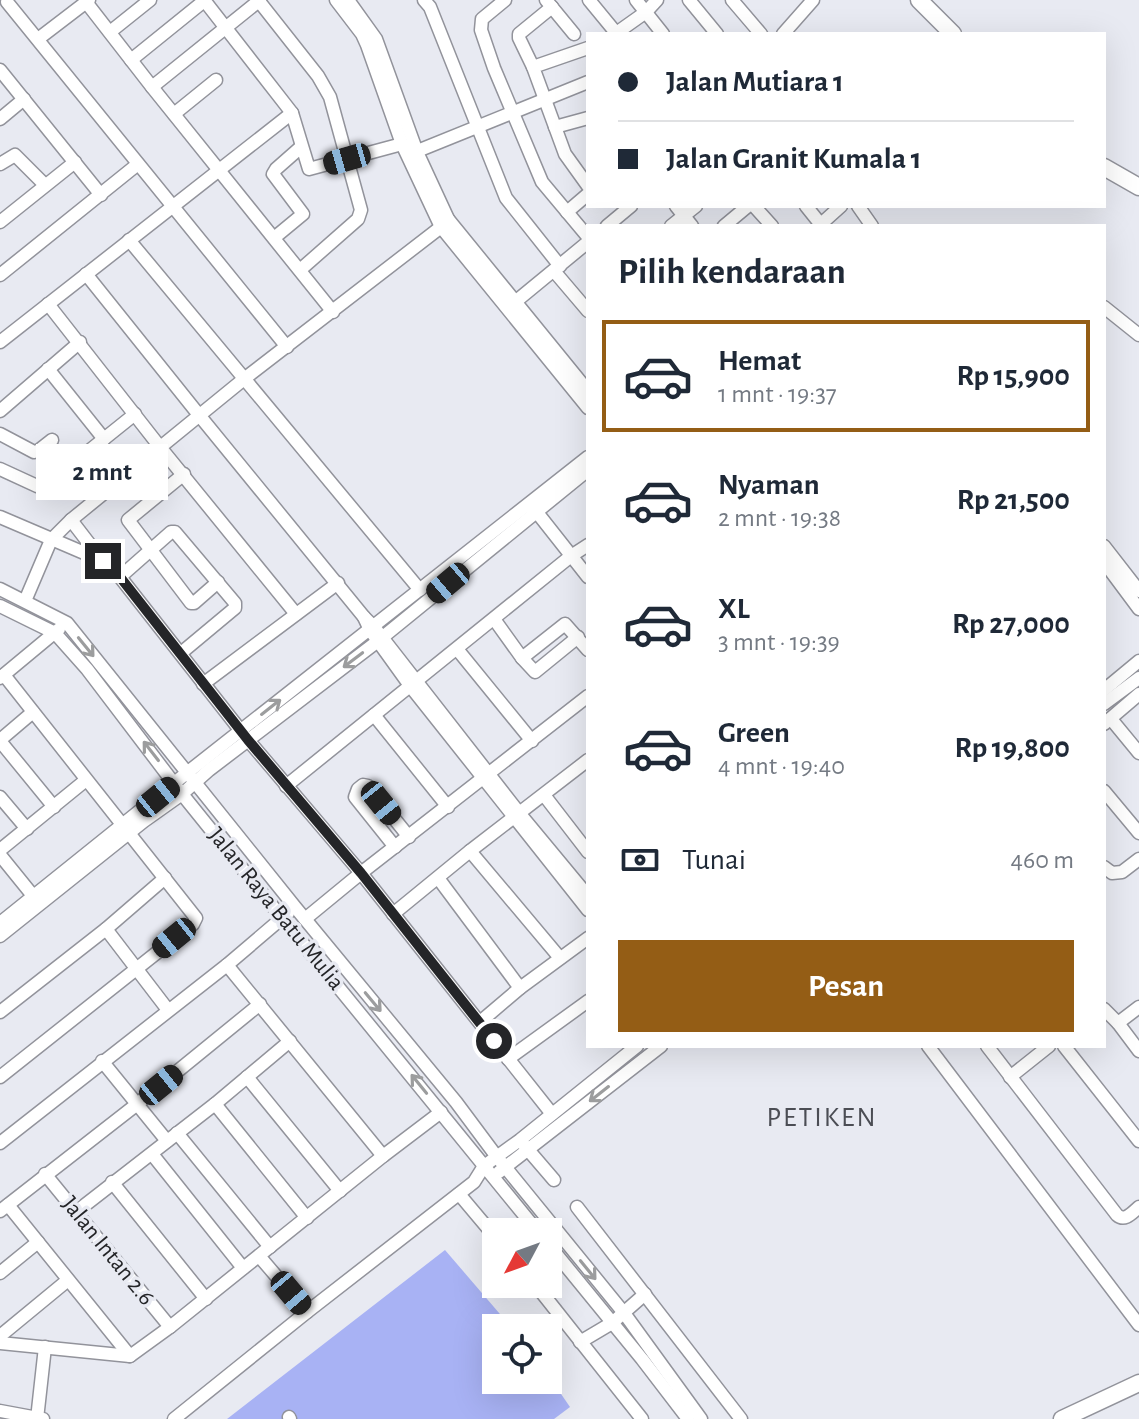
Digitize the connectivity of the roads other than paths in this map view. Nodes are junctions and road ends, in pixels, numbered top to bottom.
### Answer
1 (150, 0) edge
2 (204, 0) edge
3 (259, 0) edge
4 (336, 0) edge
5 (348, 0) edge
6 (505, 0) edge
7 (589, 0) edge
8 (636, 0) edge
9 (657, 0) edge
10 (732, 0) edge
11 (813, 0) edge
12 (919, 0) edge
13 (88, 1) edge
14 (7, 2) dead end
15 (431, 2) edge
16 (694, 2) edge
17 (549, 4) edge
18 (646, 12) junction
19 (226, 27) junction
20 (110, 32) junction
21 (614, 32) edge
22 (619, 32) edge
23 (661, 32) edge
24 (716, 32) edge
25 (759, 32) edge
26 (785, 32) edge
27 (951, 32) edge
28 (574, 34) dead end
29 (38, 39) junction
30 (586, 49) edge
31 (131, 60) junction
32 (533, 67) junction
33 (0, 70) edge
34 (216, 80) dead end
35 (586, 83) edge
36 (152, 87) junction
37 (24, 99) junction
38 (544, 100) junction
39 (513, 112) junction
40 (292, 113) junction
41 (174, 114) junction
42 (0, 119) edge
43 (586, 119) edge
44 (477, 127) junction
45 (555, 127) junction
46 (301, 147) junction
47 (409, 151) junction
48 (347, 159) junction
49 (75, 162) junction
50 (0, 164) edge
51 (138, 164) junction
52 (1106, 168) edge
53 (219, 170) junction
54 (586, 183) edge
55 (45, 185) junction
56 (1139, 187) edge
57 (101, 195) junction
58 (586, 196) edge
59 (172, 206) junction
60 (629, 208) edge
61 (746, 208) edge
62 (756, 208) edge
63 (808, 208) edge
64 (839, 208) edge
65 (567, 212) junction
66 (0, 222) edge
67 (445, 223) junction
68 (609, 224) edge
69 (729, 224) edge
70 (770, 224) edge
71 (821, 224) edge
72 (823, 224) edge
73 (586, 237) edge
74 (274, 238) junction
75 (129, 240) junction
76 (586, 242) edge
77 (557, 268) junction
78 (300, 270) junction
79 (86, 274) junction
80 (0, 275) edge
81 (48, 304) junction
82 (586, 304) edge
83 (511, 305) junction
84 (1106, 309) edge
85 (333, 312) junction
86 (1139, 335) edge
87 (0, 342) edge
88 (80, 342) junction
89 (287, 347) junction
90 (48, 369) junction
91 (244, 379) junction
92 (586, 389) edge
93 (586, 405) edge
94 (0, 411) edge
95 (135, 414) junction
96 (199, 415) junction
97 (0, 434) edge
98 (104, 439) junction
99 (52, 440) dead end
100 (160, 447) junction
101 (586, 459) edge
102 (0, 469) edge
103 (586, 471) edge
104 (184, 474) junction
105 (533, 508) junction
106 (0, 517) edge
107 (71, 520) junction
108 (51, 540) junction
109 (586, 546) edge
110 (151, 550) junction
111 (1106, 554) edge
112 (1106, 555) edge
113 (571, 556) junction
114 (103, 561) junction
115 (586, 575) edge
116 (120, 577) junction
117 (218, 582) junction
118 (338, 583) junction
119 (0, 589) edge
120 (420, 590) junction
121 (1139, 591) edge
122 (25, 601) junction
123 (0, 606) edge
124 (1139, 609) edge
125 (296, 614) junction
126 (494, 619) junction
127 (67, 623) junction
128 (374, 631) junction
129 (55, 633) junction
130 (578, 637) junction
131 (586, 647) edge
132 (457, 649) junction
133 (181, 653) junction
134 (522, 658) junction
135 (1139, 661) edge
136 (2, 677) edge
137 (1139, 678) edge
138 (203, 684) junction
139 (414, 684) junction
140 (1106, 688) edge
141 (1139, 694) edge
142 (586, 698) edge
143 (1106, 703) edge
144 (33, 712) junction
145 (374, 715) junction
146 (1107, 722) edge
147 (244, 736) junction
148 (0, 741) edge
149 (532, 741) junction
150 (1139, 753) edge
151 (586, 765) edge
152 (486, 776) junction
153 (192, 777) junction
154 (86, 780) junction
155 (286, 786) junction
156 (179, 788) junction
157 (1106, 793) edge
158 (544, 795) junction
159 (0, 797) edge
160 (54, 807) junction
161 (448, 807) junction
162 (518, 816) junction
163 (27, 829) junction
164 (126, 830) junction
165 (1139, 833) edge
166 (409, 837) junction
167 (395, 847) junction
168 (586, 849) edge
169 (470, 851) junction
170 (0, 852) edge
171 (1139, 859) edge
172 (1106, 868) edge
173 (361, 873) junction
174 (165, 878) junction
175 (438, 878) junction
176 (586, 894) edge
177 (34, 897) junction
178 (295, 907) junction
179 (586, 907) edge
180 (393, 914) junction
181 (282, 918) junction
182 (305, 919) junction
183 (0, 923) edge
184 (106, 929) junction
185 (0, 936) edge
186 (586, 939) edge
187 (560, 958) junction
188 (227, 965) junction
189 (136, 968) junction
190 (520, 988) junction
191 (586, 1002) edge
192 (260, 1004) junction
193 (1139, 1007) edge
194 (168, 1010) junction
195 (1106, 1011) edge
196 (0, 1012) edge
197 (480, 1022) junction
198 (1118, 1023) junction
199 (290, 1041) junction
200 (634, 1048) edge
201 (658, 1048) edge
202 (930, 1048) edge
203 (988, 1048) edge
204 (1046, 1048) edge
205 (1066, 1048) edge
206 (1139, 1051) edge
207 (508, 1059) junction
208 (102, 1061) junction
209 (0, 1077) edge
210 (247, 1077) junction
211 (1010, 1077) junction
212 (215, 1104) junction
213 (136, 1105) junction
214 (441, 1112) junction
215 (552, 1114) junction
216 (172, 1137) junction
217 (1139, 1141) edge
218 (0, 1143) edge
219 (524, 1145) junction
220 (152, 1154) junction
221 (383, 1156) junction
222 (501, 1162) junction
223 (484, 1166) junction
224 (45, 1174) junction
225 (493, 1177) junction
226 (554, 1180) dead end
227 (112, 1182) junction
228 (474, 1182) junction
229 (340, 1191) junction
230 (459, 1194) junction
231 (577, 1207) dead end
232 (1139, 1207) edge
233 (4, 1208) edge
234 (76, 1212) junction
235 (307, 1218) junction
236 (527, 1218) edge
237 (482, 1221) edge
238 (38, 1242) junction
239 (264, 1252) junction
240 (562, 1261) edge
241 (243, 1268) junction
242 (0, 1273) edge
243 (68, 1280) junction
244 (645, 1294) junction
245 (546, 1298) edge
246 (206, 1299) junction
247 (307, 1312) junction
248 (624, 1313) junction
249 (612, 1323) junction
250 (1139, 1325) edge
251 (170, 1327) junction
252 (0, 1336) edge
253 (580, 1342) junction
254 (0, 1343) edge
255 (45, 1347) junction
256 (130, 1356) junction
257 (1139, 1383) edge
258 (0, 1411) edge
259 (39, 1419) edge
260 (174, 1419) edge
261 (642, 1419) edge
262 (688, 1419) edge
263 (701, 1419) edge
264 (741, 1419) edge
265 (1062, 1419) edge

1 - 20 street
2 - 19 street
2 - 31 street
3 - 19 street
3 - 48 street
4 - 47 street
5 - 47 street
6 - 39 street
7 - 21 street
8 - 18 street
9 - 18 street
10 - 25 street
11 - 26 street
12 - 27 main road
13 - 20 street
13 - 29 street
14 - 29 street
15 - 44 street
16 - 24 street
17 - 28 street
17 - 32 street
18 - 22 street
18 - 23 street
19 - 36 street
19 - 40 street
20 - 31 street
29 - 51 street
30 - 32 street
31 - 36 street
32 - 38 street
33 - 37 street
34 - 41 street
35 - 38 street
36 - 41 street
37 - 42 street
37 - 49 street
38 - 39 street
38 - 45 street
39 - 44 street
39 - 65 street
40 - 46 street
40 - 53 street
41 - 53 street
43 - 45 street
44 - 47 street
44 - 77 street
45 - 54 street
46 - 48 street
46 - 74 street
47 - 48 street
47 - 67 street
48 - 78 street
49 - 55 street
49 - 57 street
50 - 55 street
51 - 57 street
51 - 59 street
52 - 56 main road
53 - 59 street
53 - 74 street
55 - 66 street
57 - 80 street
58 - 65 street
59 - 75 street
59 - 89 street
60 - 68 street
61 - 69 street
62 - 70 street
63 - 71 street
64 - 72 street
65 - 73 street
67 - 83 street
67 - 85 street
74 - 78 street
75 - 79 street
75 - 91 street
76 - 77 street
77 - 82 street
77 - 83 street
78 - 85 street
79 - 81 street
79 - 96 street
81 - 87 street
81 - 88 street
83 - 92 street
83 - 93 street
84 - 86 street
85 - 89 street
88 - 90 street
88 - 95 street
89 - 91 street
90 - 94 street
90 - 98 street
91 - 96 street
91 - 120 street
95 - 98 street
95 - 100 street
96 - 100 street
96 - 118 street
97 - 99 street
98 - 102 street
100 - 104 street
100 - 107 street
101 - 105 street
103 - 105 street
104 - 110 street
104 - 125 street
105 - 113 street
105 - 120 street
105 - 128 street
106 - 108 street
107 - 108 street
107 - 114 street
108 - 114 street
108 - 122 street
109 - 113 street
110 - 116 street
110 - 117 street
110 - 117 street
111 - 121 street
112 - 124 street
113 - 115 street
113 - 126 street
114 - 116 street
116 - 133 street
117 - 133 street
118 - 125 street
118 - 128 street
119 - 122 street
120 - 128 street
122 - 127 street
123 - 129 street, Jalan Raya Batu Mulia
125 - 138 street
126 - 132 street
126 - 134 street
127 - 129 street
127 -> 153 street
128 - 139 street
128 - 147 street
129 - 136 street
156 -> 129 street, Jalan Raya Batu Mulia
130 - 131 street
130 - 134 street
130 - 134 street
132 - 139 street
132 - 149 street
133 - 138 street
135 - 140 street
136 - 144 street
137 - 143 street
138 - 147 street
139 - 145 street
139 - 152 street
141 - 146 street
142 - 149 street
144 - 148 street
144 - 154 street
145 - 155 street
145 - 161 street
146 - 150 street
147 - 153 street
147 - 155 street
148 - 160 street
149 - 152 street
151 - 158 street
152 - 161 street
152 - 162 street
153 - 156 street
153 - 178 street
154 - 160 street
154 - 164 street
155 - 173 street
156 - 164 street
156 - 181 street, Jalan Raya Batu Mulia
157 - 165 street
158 - 162 street
158 - 168 street
159 - 163 street
160 - 163 street
161 - 166 street
162 - 169 street
162 - 176 street
162 - 179 street
163 - 170 street
164 - 174 street
164 - 177 street
164 - 185 street
166 - 167 street
166 - 167 street
167 - 173 street
169 - 175 street
169 - 187 street
170 - 177 street
171 - 172 street
173 - 180 street
173 - 182 street
174 - 184 street
174 - 189 street
175 - 180 street
175 - 190 street
177 - 183 street
178 - 181 street
178 - 182 street
180 - 197 street
181 - 188 street
214 -> 181 street, Jalan Raya Batu Mulia
182 -> 222 street
184 - 189 street
184 - 196 street
186 - 187 street
187 - 190 street
188 - 192 street
188 - 194 street
189 - 194 street
189 - 209 street
190 - 197 street
191 - 207 street
192 - 199 street
192 - 213 street
193 - 198 street
194 - 208 street
195 - 198 street
197 - 207 street
198 - 206 street
199 - 210 street
199 - 221 street
200 - 215 street
201 -> 219 street
202 - 250 street
203 - 211 street
204 - 211 street
205 - 217 street
207 - 215 street
208 - 213 street
208 - 218 street
210 - 212 street
210 - 229 street
211 - 232 street
212 - 216 street
212 - 235 street
213 - 216 street
213 - 224 street
214 - 221 street
214 - 223 street, Jalan Raya Batu Mulia
215 - 219 street
216 - 220 street
216 - 239 street
219 - 222 street
219 - 226 street
220 - 227 street
220 - 241 street
221 - 229 street
222 - 223 street
222 - 225 street
222 -> 248 street
223 - 225 street, Jalan Raya Batu Mulia
223 - 228 street
224 - 233 street
224 - 234 street, Jalan Intan 2.6
225 - 228 street
225 - 236 street, Jalan Raya Batu Mulia
227 - 234 street
227 - 246 street
228 - 230 street
229 - 235 street
230 - 237 street
230 - 247 street
231 - 244 street
233 - 238 street
234 - 251 street, Jalan Intan 2.6
235 - 239 street
238 - 242 street
238 - 243 street
239 - 241 street
239 - 247 street
240 - 249 street
241 - 246 street
243 - 252 street
243 - 256 street
244 - 248 street
244 - 264 street
245 - 253 street
246 - 251 street
247 - 260 street
248 - 249 street
248 - 263 street
249 - 253 street
249 - 262 street
251 - 256 street
253 - 261 street
254 - 255 street
255 - 256 street
255 - 259 street
257 - 265 main road
258 - 259 street

